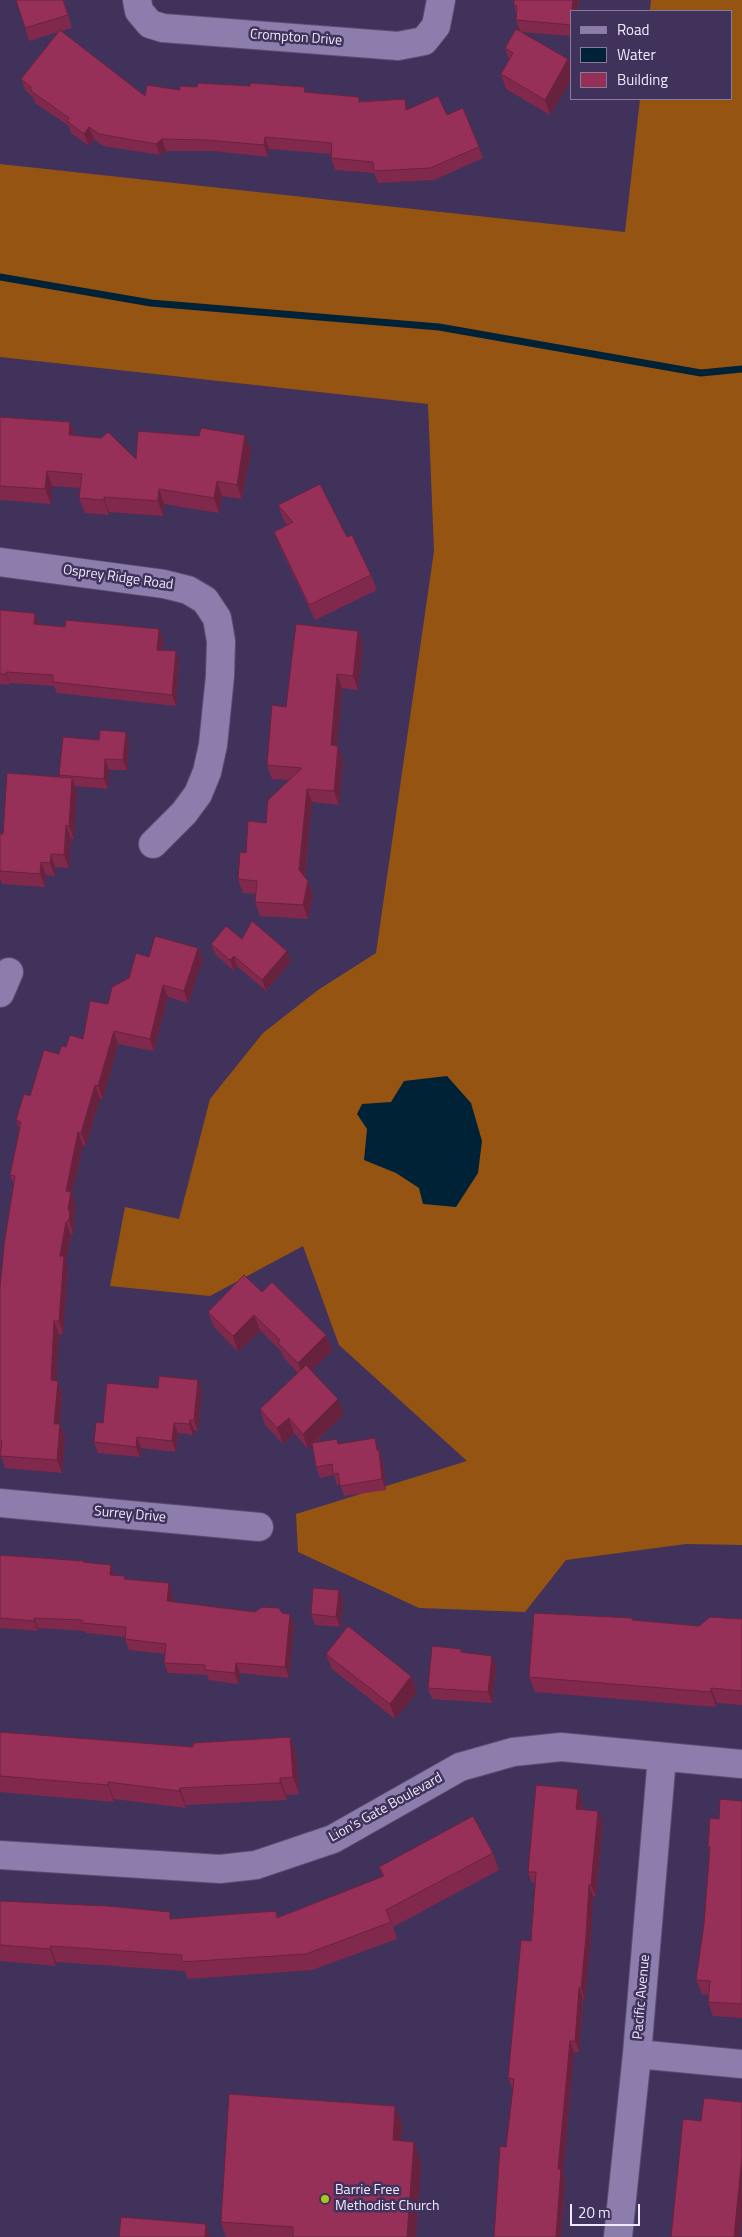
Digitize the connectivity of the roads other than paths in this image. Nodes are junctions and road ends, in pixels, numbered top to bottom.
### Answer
1 (137, 0) edge
2 (440, 0) edge
3 (0, 562) edge
4 (153, 844) dead end
5 (0, 1503) edge
6 (259, 1527) dead end
7 (662, 1757) junction
8 (742, 1764) edge
9 (0, 1855) edge
10 (637, 2054) junction
11 (742, 2064) edge
12 (618, 2237) edge

1 - 2 street, Crompton Drive
3 - 4 street, Osprey Ridge Road
5 - 6 street, Surrey Drive
7 - 8 street, Lion's Gate Boulevard
7 - 9 street, Lion's Gate Boulevard
7 - 10 street, Pacific Avenue
10 - 11 street
10 - 12 street, Pacific Avenue

